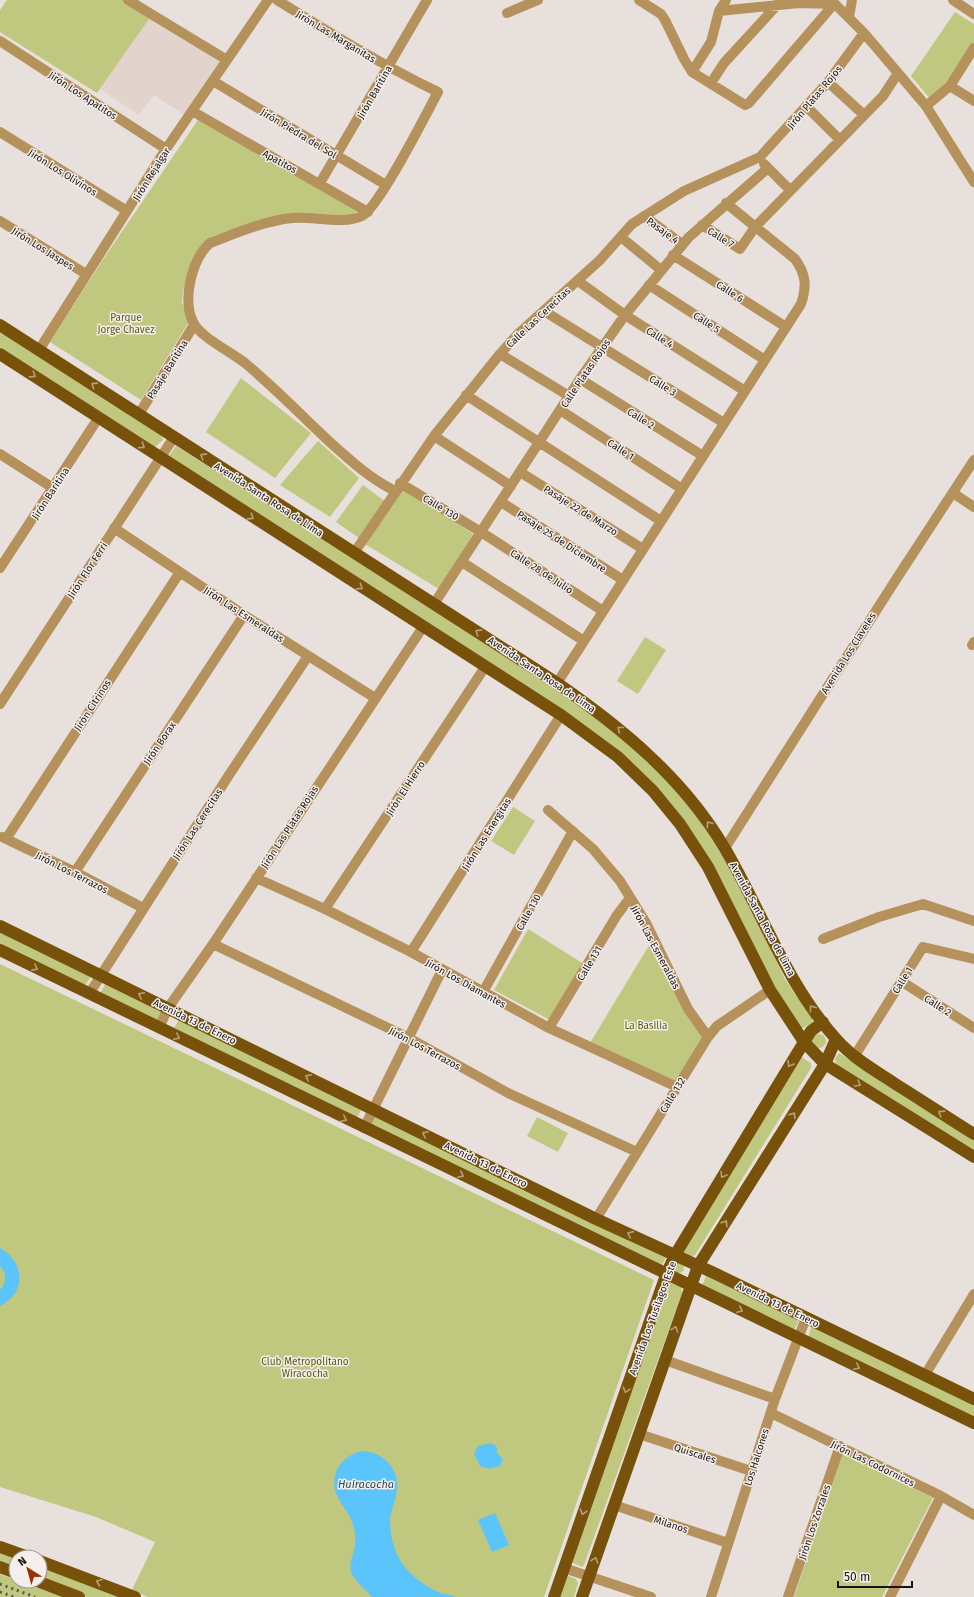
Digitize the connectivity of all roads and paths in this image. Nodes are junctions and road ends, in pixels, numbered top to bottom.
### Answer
1 (128, 0) edge
2 (268, 0) edge
3 (277, 0) edge
4 (427, 0) edge
5 (515, 0) edge
6 (538, 0) edge
7 (639, 0) edge
8 (726, 0) edge
9 (852, 0) edge
10 (953, 0) edge
11 (832, 2) edge
12 (778, 4) junction
13 (720, 11) junction
14 (974, 14) edge
15 (849, 17) junction
16 (864, 33) junction
17 (0, 41) edge
18 (974, 48) edge
19 (227, 60) junction
20 (388, 67) junction
21 (692, 72) junction
22 (898, 73) junction
23 (213, 81) junction
24 (828, 82) junction
25 (711, 83) junction
26 (950, 86) junction
27 (974, 101) edge
28 (926, 106) junction
29 (807, 107) junction
30 (192, 111) junction
31 (864, 115) junction
32 (0, 132) edge
33 (840, 140) junction
34 (166, 149) junction
35 (337, 156) junction
36 (760, 157) junction
37 (768, 168) junction
38 (974, 182) edge
39 (320, 184) junction
40 (386, 185) junction
41 (790, 190) junction
42 (726, 203) junction
43 (127, 211) junction
44 (368, 212) junction
45 (644, 216) junction
46 (0, 222) edge
47 (702, 225) junction
48 (755, 227) junction
49 (621, 237) junction
50 (682, 244) junction
51 (673, 255) junction
52 (661, 270) junction
53 (86, 274) junction
54 (578, 281) junction
55 (649, 285) junction
56 (544, 311) junction
57 (625, 315) junction
58 (0, 324) edge
59 (194, 325) junction
60 (786, 327) junction
61 (602, 346) junction
62 (39, 350) junction
63 (0, 354) edge
64 (500, 354) junction
65 (765, 360) junction
66 (580, 379) junction
67 (745, 391) junction
68 (466, 395) junction
69 (569, 396) junction
70 (560, 410) junction
71 (139, 414) junction
72 (99, 417) junction
73 (724, 423) junction
74 (434, 436) junction
75 (174, 437) junction
76 (540, 441) junction
77 (0, 454) edge
78 (703, 456) junction
79 (160, 459) junction
80 (974, 460) edge
81 (520, 472) junction
82 (511, 486) junction
83 (398, 487) junction
84 (53, 488) junction
85 (682, 489) junction
86 (953, 493) junction
87 (501, 502) junction
88 (974, 507) edge
89 (661, 521) junction
90 (114, 528) junction
91 (481, 532) junction
92 (643, 549) junction
93 (354, 553) junction
94 (462, 562) junction
95 (0, 568) edge
96 (180, 572) junction
97 (623, 580) junction
98 (434, 604) junction
99 (603, 611) junction
100 (244, 615) junction
101 (423, 627) junction
102 (584, 641) junction
103 (308, 656) junction
104 (485, 667) junction
105 (557, 683) junction
106 (375, 698) junction
107 (0, 704) edge
108 (560, 715) junction
109 (548, 810) dead end
110 (573, 831) junction
111 (3, 838) edge
112 (724, 848) junction
113 (75, 872) junction
114 (256, 878) junction
115 (630, 898) junction
116 (143, 908) junction
117 (325, 909) junction
118 (974, 921) edge
119 (0, 926) edge
120 (823, 939) dead end
121 (213, 944) junction
122 (0, 950) edge
123 (411, 952) junction
124 (974, 959) edge
125 (442, 970) junction
126 (100, 975) junction
127 (901, 981) junction
128 (770, 990) junction
129 (483, 992) junction
130 (89, 994) junction
131 (168, 1008) junction
132 (823, 1022) junction
133 (159, 1028) junction
134 (549, 1028) junction
135 (974, 1028) edge
136 (708, 1037) junction
137 (409, 1038) junction
138 (836, 1039) junction
139 (804, 1042) junction
140 (854, 1057) junction
141 (825, 1064) junction
142 (677, 1087) junction
143 (375, 1109) junction
144 (364, 1128) junction
145 (974, 1134) edge
146 (638, 1152) junction
147 (974, 1157) edge
148 (596, 1219) junction
149 (675, 1255) junction
150 (698, 1266) junction
151 (666, 1275) junction
152 (690, 1287) junction
153 (974, 1294) edge
154 (806, 1318) junction
155 (797, 1338) junction
156 (665, 1360) junction
157 (925, 1375) junction
158 (775, 1399) junction
159 (974, 1399) edge
160 (771, 1412) junction
161 (974, 1423) edge
162 (639, 1434) junction
163 (840, 1446) junction
164 (751, 1471) junction
165 (941, 1496) junction
166 (614, 1505) junction
167 (974, 1515) edge
168 (728, 1543) junction
169 (48, 1564) edge
170 (564, 1568) junction
171 (589, 1576) junction
172 (48, 1585) edge
173 (79, 1597) edge
174 (135, 1597) edge
175 (554, 1597) edge
176 (582, 1597) edge
177 (651, 1597) edge
178 (711, 1597) edge
179 (788, 1597) edge
180 (890, 1597) edge

1 - 19 street
2 - 19 street, Jirón Rejalgar
3 - 20 street, Jirón Las Marganitas
4 - 20 street, Jirón Baritina
5 - 6 street
7 - 21 street
8 - 13 street
9 - 15 street
10 - 14 street
11 - 12 street
11 - 15 street
11 - 25 street
12 - 13 street
12 - 25 street
13 - 21 street
15 - 16 street
16 - 22 street
16 - 24 street, Jirón Platas Rojos
17 - 34 street, Jirón Los Apatitos
18 - 26 street
19 - 23 street, Jirón Rejalgar
20 - 35 street, Jirón Baritina
20 - 40 street, Jirón Las Marganitas
21 - 25 street
22 - 28 street
22 - 31 street
23 - 30 street, Jirón Rejalgar
23 - 35 street, Jirón Piedra del Sol
24 - 29 street, Jirón Platas Rojos
24 - 31 street
26 - 27 street
26 - 28 street
28 - 38 street
29 - 33 street
29 - 36 street, Jirón Platas Rojos
30 - 34 street, Jirón Rejalgar
30 - 39 street, Apatitos
31 - 33 street
32 - 43 street, Jirón Los Olivinos
33 - 41 street
34 - 43 street, Jirón Rejalgar
35 - 39 street, Jirón Baritina
35 - 40 street, Jirón Piedra del Sol
36 - 37 street
36 - 45 street, Calle Las Cerecitas
37 - 41 street
37 - 42 street, Calle Platas Rojos
39 - 44 street, Apatitos
40 - 44 street
41 - 48 street
42 - 47 street, Calle Platas Rojos
42 - 48 street
43 - 53 street, Jirón Rejalgar
44 - 59 street
45 - 49 street, Calle Las Cerecitas
45 - 50 street, Pasaje 4
46 - 53 street, Jirón Los Jaspes
47 - 48 street, Calle 7
47 - 50 street, Calle Platas Rojos
48 - 60 street
49 - 52 street
49 - 54 street, Calle Las Cerecitas
50 - 51 street, Calle Platas Rojos
51 - 52 street, Calle Platas Rojos
51 - 60 street, Calle 6
52 - 55 street, Calle Platas Rojos
53 - 62 street, Jirón Rejalgar
54 - 56 street, Calle Las Cerecitas
54 - 57 street, Calle 4
55 - 57 street, Calle Platas Rojos
55 - 65 street, Calle 5
56 - 61 street, Calle 3
56 - 64 street, Calle Las Cerecitas
57 - 61 street, Calle Platas Rojos
57 - 67 street, Calle 4
58 - 62 main road, Avenida Santa Rosa de Lima
59 - 71 street, Pasaje Baritina
59 - 83 street, Calle 130
60 - 65 street
61 - 66 street, Calle Platas Rojos
61 - 73 street, Calle 3
71 -> 62 main road, Avenida Santa Rosa de Lima
63 -> 72 main road
64 - 68 street, Calle Las Cerecitas
64 - 69 street
65 - 67 street
66 - 69 street, Calle Platas Rojos
66 - 78 street, Calle 2
67 - 73 street
68 - 74 street, Calle Las Cerecitas
68 - 76 street
69 - 70 street, Calle Platas Rojos
70 - 76 street, Calle Platas Rojos
70 - 85 street, Calle 1
71 - 75 main road, Avenida Santa Rosa de Lima
72 -> 79 main road
72 - 84 street, Jirón Baritina
73 - 78 street
74 - 82 street
74 - 83 street, Calle Las Cerecitas
75 - 79 street, Jirón Flor Ferri
93 -> 75 main road, Avenida Santa Rosa de Lima
76 - 81 street, Calle Platas Rojos
76 - 89 street
77 - 84 street
78 - 85 street
79 - 90 street, Jirón Flor Ferri
79 -> 101 main road
80 - 86 street, Avenida Los Claveles
81 - 82 street, Calle Platas Rojos
81 - 92 street, Pasaje 22 de Marzo
82 - 87 street, Calle Platas Rojos
83 - 91 street, Calle 130
83 - 93 street, Calle Las Cerecitas
84 - 95 street, Jirón Baritina
85 - 89 street
86 - 88 street
86 - 112 street, Avenida Los Claveles
87 - 91 street, Calle Platas Rojos
87 - 97 street, Pasaje 25 de Diciembre
89 - 92 street
90 - 96 street, Jirón Las Esmeraldas
90 - 107 street, Jirón Flor Ferri
91 - 94 street, Calle Platas Rojos
91 - 99 street, Calle 28 de Julio
92 - 97 street
93 - 98 main road, Avenida Santa Rosa de Lima
94 - 98 street, Calle Platas Rojos
94 - 102 street
96 - 100 street, Jirón Las Esmeraldas
96 - 111 street, Jirón Citrinos
97 - 99 street
105 -> 98 main road, Avenida Santa Rosa de Lima
99 - 102 street
100 - 103 street, Jirón Las Esmeraldas
100 - 113 street, Jirón Borax
101 - 104 main road
101 - 106 street, Jirón Las Platas Rojas
102 - 105 street
103 - 106 street, Jirón Las Esmeraldas
103 - 116 street, Jirón Las Cerecitas
104 - 108 main road
104 - 117 street, Jirón El Hierro
112 -> 105 main road, Avenida Santa Rosa de Lima
106 - 114 street, Jirón Las Platas Rojas
108 - 123 street, Jirón Las Energitas
108 - 128 main road
109 - 110 street, Jirón Las Esmeraldas
110 - 115 street, Jirón Las Esmeraldas
110 - 129 street, Calle 130
111 - 113 street, Jirón Los Terrazos
132 -> 112 main road, Avenida Santa Rosa de Lima
113 - 116 street, Jirón Los Terrazos
114 - 117 street, Jirón Los Diamantes
114 - 121 street, Jirón Las Platas Rojas
115 - 134 street, Calle 131
115 - 136 street, Jirón Las Esmeraldas
116 - 126 street, Jirón Las Cerecitas
117 - 123 street, Jirón Los Diamantes
118 - 120 street
119 - 126 main road, Avenida 13 de Enero
121 - 131 street, Jirón Las Platas Rojas
121 - 137 street, Jirón Los Terrazos
122 -> 130 main road
123 - 125 street, Jirón Los Diamantes
124 - 127 street, Calle 1
125 - 129 street, Jirón Los Diamantes
125 - 137 street
126 - 130 street, Jirón Las Cerecitas
131 -> 126 main road, Avenida 13 de Enero
127 - 135 street, Calle 2
127 - 140 street, Calle 1
128 - 136 street, Calle 132
128 - 139 main road
129 - 134 street, Jirón Los Diamantes
130 - 133 main road
131 - 133 street, Jirón Las Platas Rojas
143 -> 131 main road, Avenida 13 de Enero
132 - 138 main road, Avenida Santa Rosa de Lima
132 - 139 main road, Avenida Los Tusilagos Este
133 -> 144 main road
134 - 142 street, Jirón Los Diamantes
136 - 142 street, Calle 132
137 - 143 street
137 - 146 street, Jirón Los Terrazos
138 - 140 main road, Avenida Santa Rosa de Lima
138 - 141 main road
139 - 141 main road
139 -> 149 main road, Avenida Los Tusilagos Este
145 -> 140 main road, Avenida Santa Rosa de Lima
141 -> 147 main road
150 -> 141 main road
142 - 146 street, Calle 132
143 - 144 street
148 -> 143 main road, Avenida 13 de Enero
144 -> 151 main road
146 - 148 street, Calle 132
149 -> 148 main road, Avenida 13 de Enero
149 - 150 main road, Avenida 13 de Enero
149 - 151 main road, Avenida Los Tusilagos Este
150 - 152 main road
150 - 154 main road, Avenida 13 de Enero
151 - 152 main road
151 -> 170 main road, Avenida Los Tusilagos Este
152 -> 155 main road
156 -> 152 main road
153 - 157 street
154 - 155 street, Los Halcones
154 - 157 main road, Avenida 13 de Enero
155 - 158 street, Los Halcones
155 -> 161 main road
156 - 158 street
156 - 162 main road
157 - 159 main road, Avenida 13 de Enero
158 - 160 street, Los Halcones
160 - 163 street, Jirón Las Codornices
160 - 164 street, Los Halcones
162 - 164 street, Quiscales
162 - 166 main road
163 - 165 street, Jirón Las Codornices
163 - 179 street, Jirón Los Zorzales
164 - 168 street, Los Halcones
165 - 167 street, Jirón Las Codornices
165 - 180 street
166 - 168 street, Milanos
171 -> 166 main road
168 - 178 street, Los Halcones
174 -> 169 main road
170 - 171 street
170 - 175 main road, Avenida Los Tusilagos Este
171 - 176 main road
171 - 177 street
172 - 173 main road

